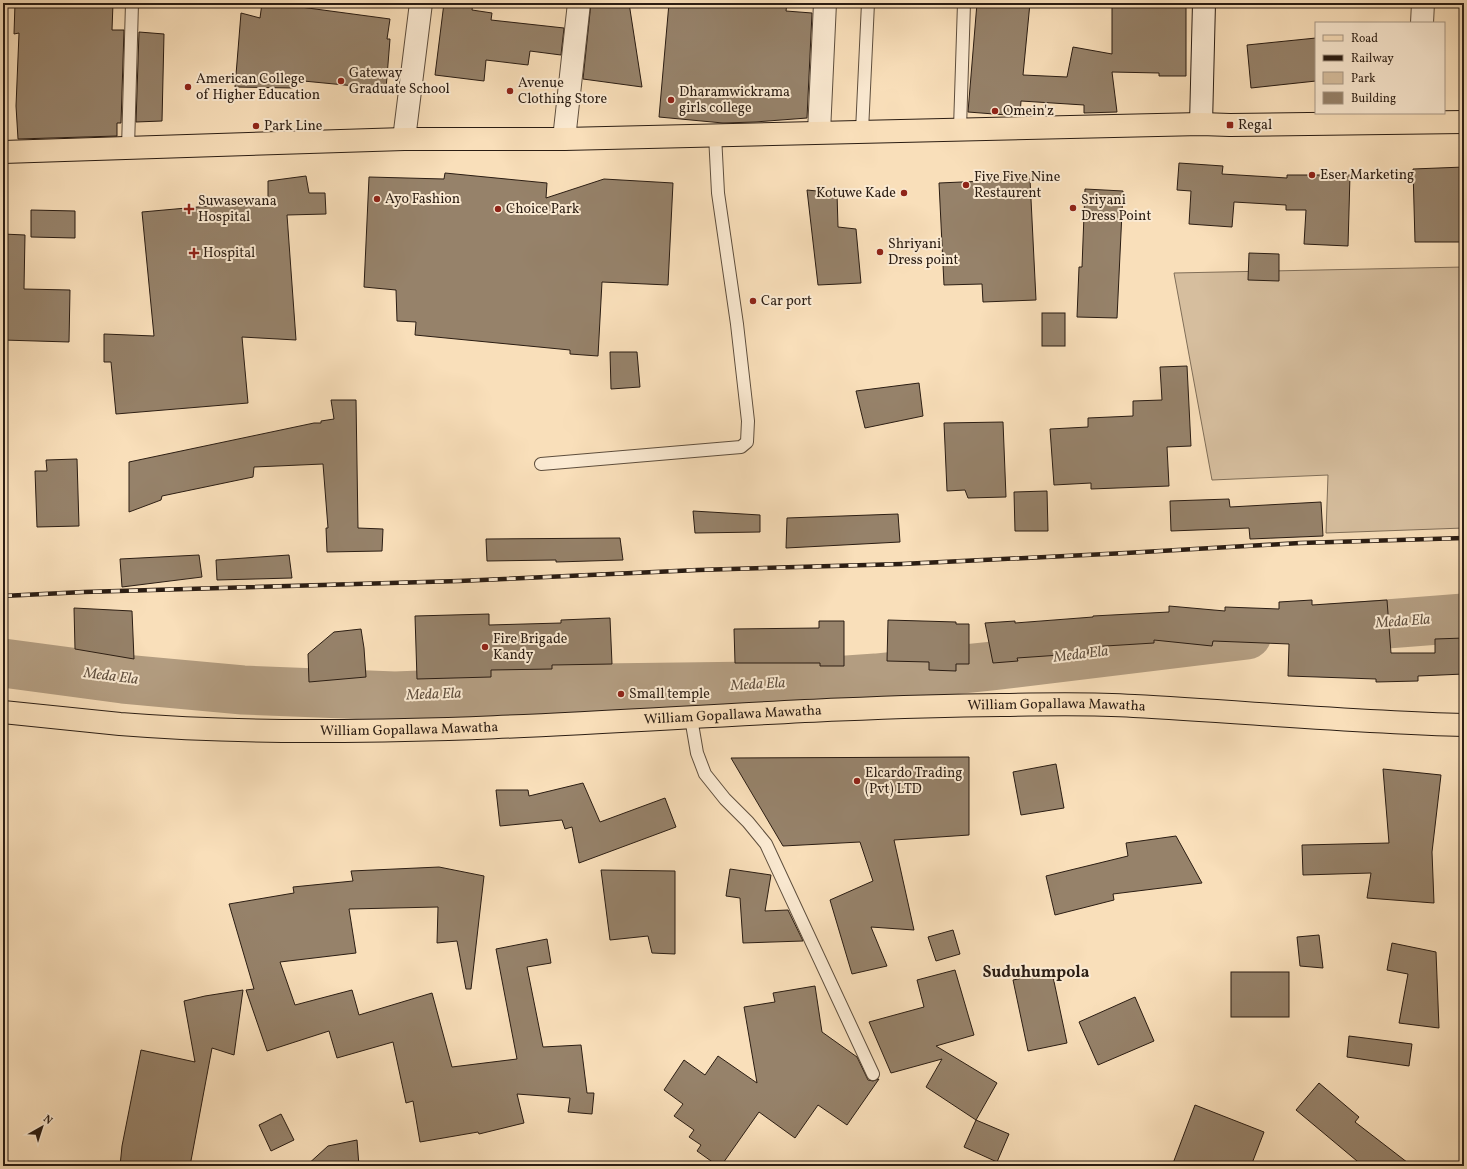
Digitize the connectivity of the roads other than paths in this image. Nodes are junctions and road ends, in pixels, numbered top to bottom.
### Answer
1 (132, 3) edge
2 (421, 3) edge
3 (579, 3) edge
4 (826, 3) edge
5 (868, 3) edge
6 (964, 3) edge
7 (1204, 3) edge
8 (1423, 3) edge
9 (1422, 22) edge
10 (1420, 118) edge
11 (1464, 122) edge
12 (1201, 124) junction
13 (960, 128) junction
14 (862, 131) junction
15 (819, 132) junction
16 (715, 135) junction
17 (404, 139) junction
18 (564, 139) junction
19 (128, 148) junction
20 (3, 152) edge
21 (541, 464) dead end
22 (3, 712) edge
23 (691, 718) junction
24 (1464, 725) edge
25 (873, 1074) dead end

1 - 19 lane
2 - 17 street
3 - 18 street
4 - 15 street
5 - 14 lane
6 - 13 lane
7 - 12 street
8 - 9 street
10 - 11 main road
10 - 12 main road
12 - 13 main road
13 - 14 main road
14 - 15 main road
15 - 16 main road
16 - 18 main road
16 - 21 lane
17 - 18 main road
17 - 19 main road
19 - 20 main road
22 - 23 main road, William Gopallawa Mawatha
23 - 24 main road, William Gopallawa Mawatha
23 - 25 lane

